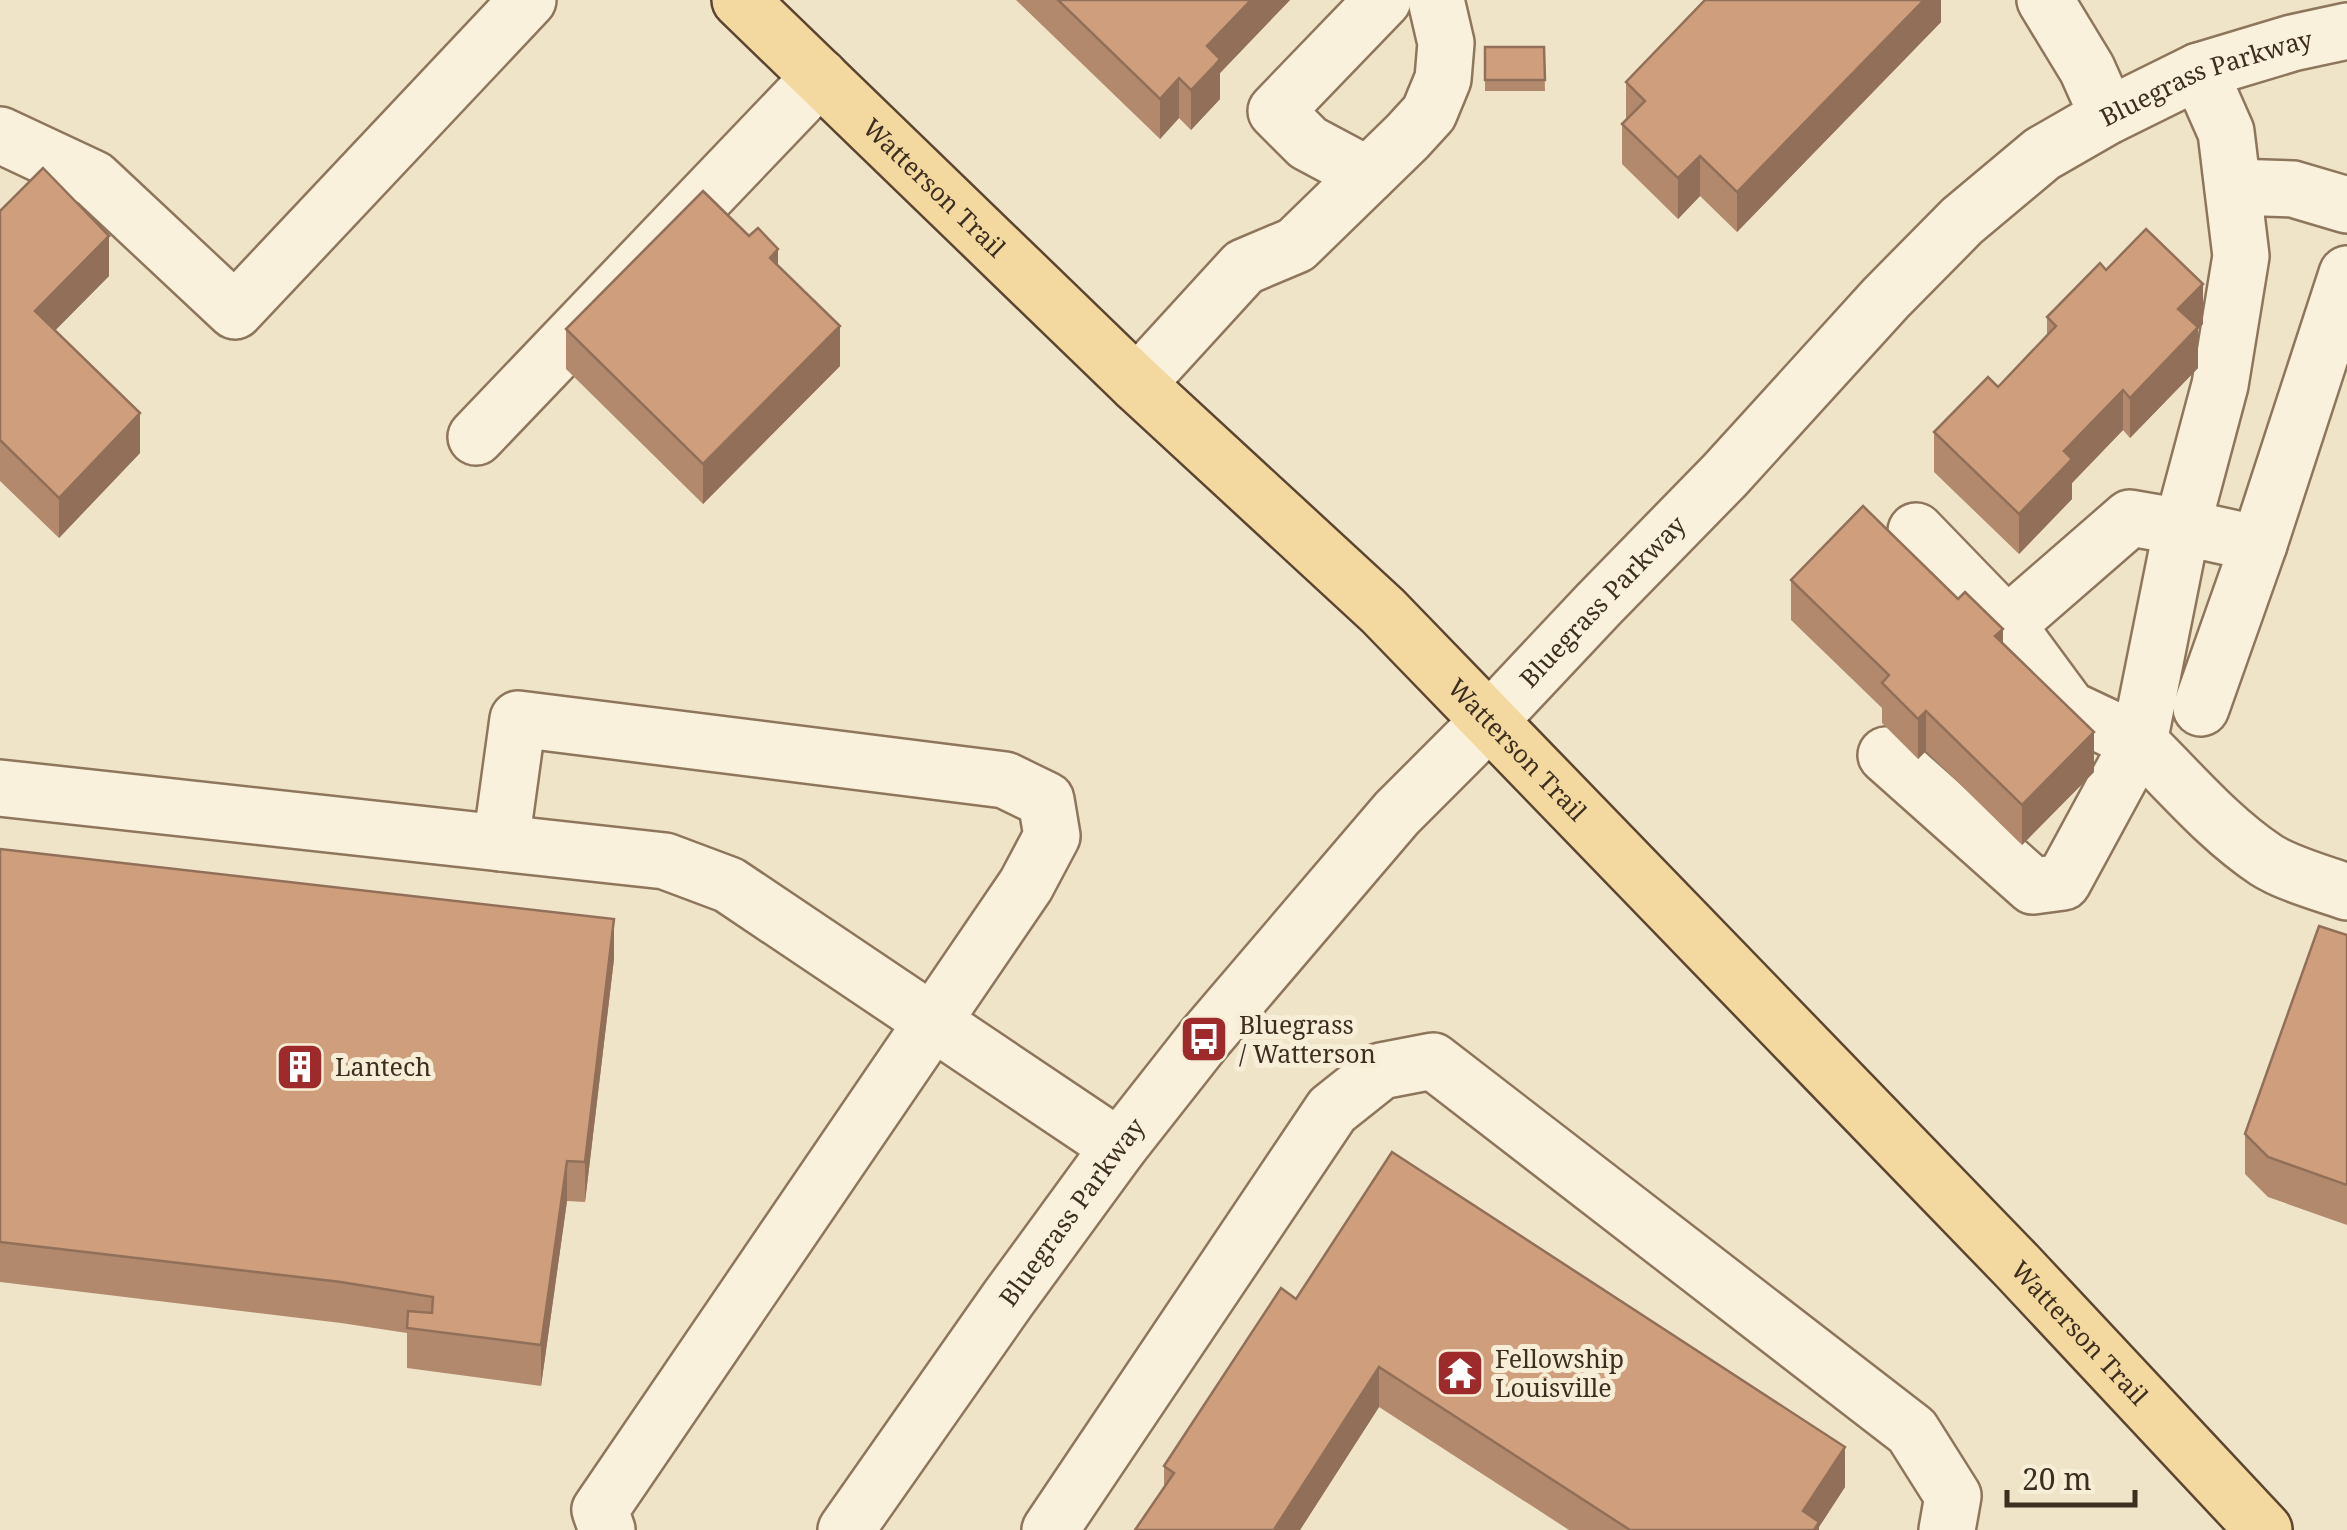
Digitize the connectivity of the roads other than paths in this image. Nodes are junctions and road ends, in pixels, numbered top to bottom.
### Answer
1 (528, 0) edge
2 (740, 0) edge
3 (1383, 0) edge
4 (1436, 0) edge
5 (2045, 0) edge
6 (2347, 32) edge
7 (2200, 71) junction
8 (820, 77) junction
9 (2108, 116) junction
10 (0, 136) edge
11 (1368, 175) junction
12 (2233, 187) junction
13 (2347, 204) edge
14 (2347, 274) edge
15 (1136, 384) junction
16 (476, 437) dead end
17 (2182, 527) junction
18 (1916, 531) dead end
19 (2259, 544) junction
20 (2006, 625) junction
21 (2202, 708) dead end
22 (1488, 722) junction
23 (2139, 742) junction
24 (1886, 755) dead end
25 (0, 788) edge
26 (501, 843) junction
27 (2347, 892) edge
28 (932, 1022) junction
29 (1119, 1147) junction
30 (607, 1530) edge
31 (846, 1530) edge
32 (1050, 1530) edge
33 (1948, 1530) edge
34 (2264, 1530) edge

1 - 10 street
2 - 8 main road, Watterson Trail
3 - 11 street
4 - 11 street
5 - 9 street
6 - 7 street, Bluegrass Parkway
7 - 9 street, Bluegrass Parkway
7 - 12 street
8 - 15 main road, Watterson Trail
8 - 16 street
9 - 22 street, Bluegrass Parkway
11 - 15 street
12 - 13 street
12 - 17 street
14 - 19 street
15 - 22 main road, Watterson Trail
17 - 19 street
17 - 20 street
17 - 23 street
18 - 20 street
19 - 21 street
20 - 23 street
22 - 29 street, Bluegrass Parkway
22 - 34 main road, Watterson Trail
23 - 24 street
23 - 27 street
25 - 26 street
26 - 28 street
26 - 28 street
28 - 29 street
28 - 30 street
29 - 31 street, Bluegrass Parkway
32 - 33 street

